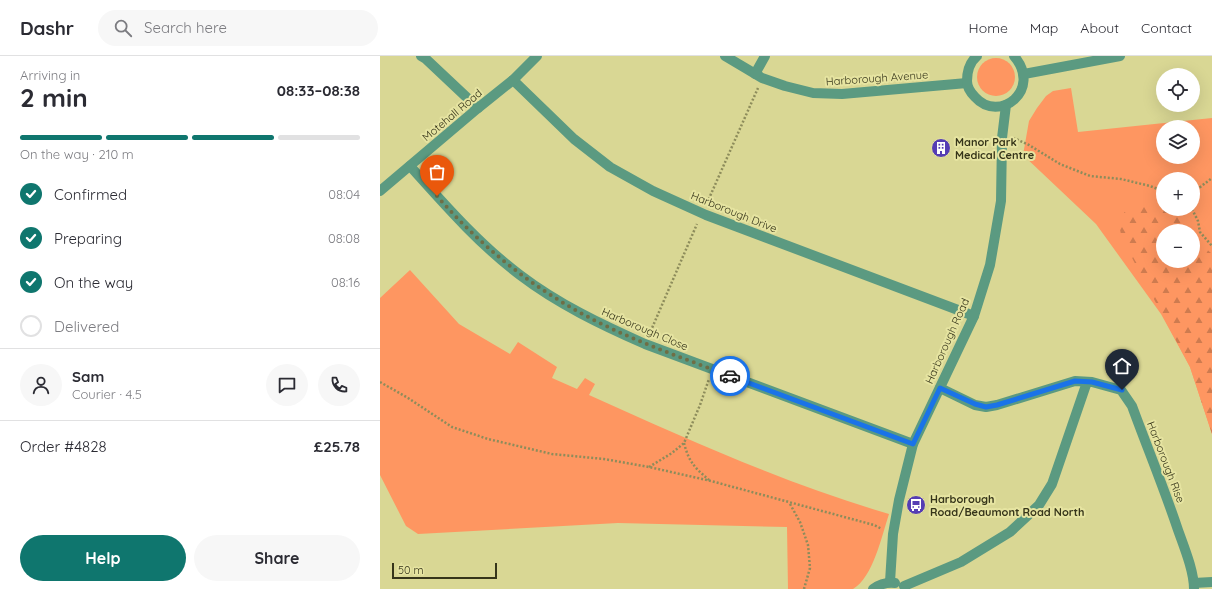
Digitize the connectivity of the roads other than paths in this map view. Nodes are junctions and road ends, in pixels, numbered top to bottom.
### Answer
1 (421, 56) edge
2 (537, 56) edge
3 (724, 56) edge
4 (765, 56) edge
5 (977, 56) edge
6 (1014, 56) edge
7 (1120, 56) edge
8 (1100, 58) edge
9 (755, 74) junction
10 (1024, 74) junction
11 (514, 80) junction
12 (967, 83) junction
13 (1006, 105) junction
14 (478, 108) junction
15 (410, 166) junction
16 (380, 191) edge
17 (974, 316) junction
18 (1087, 382) junction
19 (940, 388) junction
20 (913, 444) junction
21 (890, 582) junction
22 (1212, 582) edge
23 (1194, 586) edge
24 (906, 587) edge
25 (873, 589) edge

1 - 14 street
2 - 11 street, Motehall Road
3 - 9 street, Harborough Avenue
4 - 9 street
5 - 12 street
6 - 10 street
7 - 8 street
8 - 10 street
9 - 12 street, Harborough Avenue
10 - 13 street
11 - 14 street, Motehall Road
11 - 17 street, Harborough Drive
12 - 13 street
13 - 17 street, Harborough Road
14 - 15 street, Motehall Road
15 - 16 street, Motehall Road
15 - 20 street, Harborough Close
17 - 19 street, Harborough Road
18 - 19 street, Harborough Rise
18 - 23 street, Harborough Rise
18 - 24 street
19 - 20 street, Harborough Road
20 - 21 street, Harborough Road
21 - 24 street
21 - 25 street
22 - 23 street

